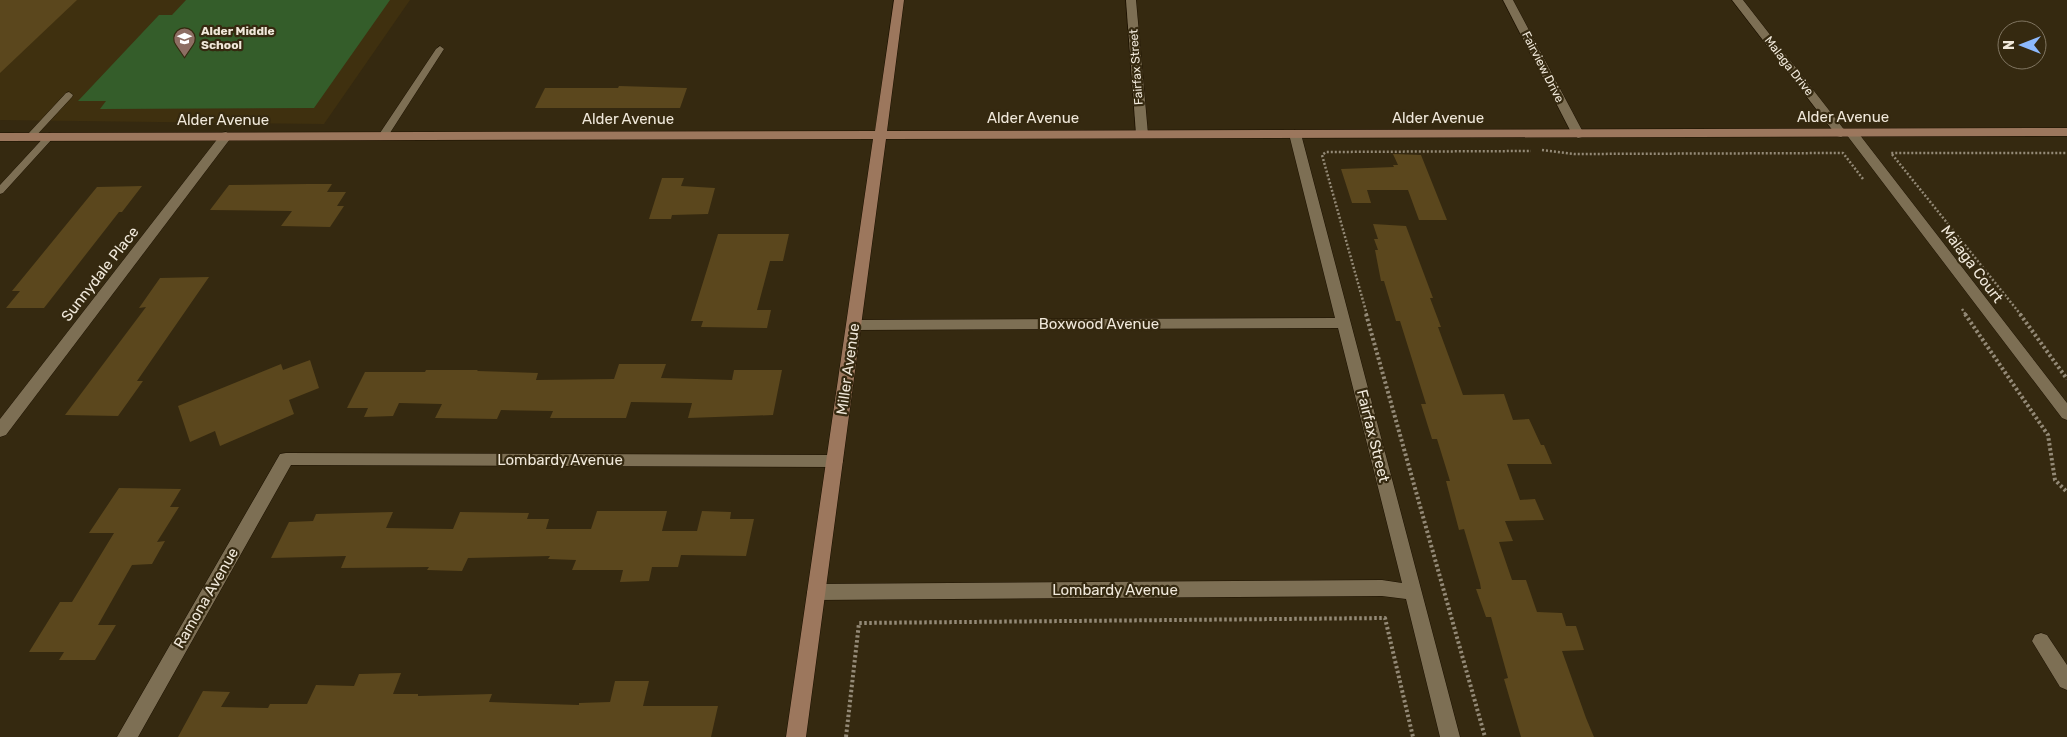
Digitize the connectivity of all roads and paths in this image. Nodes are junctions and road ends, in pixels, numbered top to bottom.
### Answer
1 (899, 0) edge
2 (1131, 0) edge
3 (1508, 0) edge
4 (1737, 0) edge
5 (440, 49) dead end
6 (69, 95) dead end
7 (2067, 132) edge
8 (1846, 133) junction
9 (1142, 134) junction
10 (1295, 134) junction
11 (1578, 134) junction
12 (880, 135) junction
13 (0, 136) edge
14 (31, 136) junction
15 (50, 136) junction
16 (226, 136) junction
17 (383, 136) junction
18 (2067, 153) edge
19 (1867, 183) dead end
20 (0, 191) edge
21 (1960, 305) dead end
22 (1344, 323) junction
23 (854, 325) junction
24 (2067, 379) edge
25 (2067, 414) edge
26 (0, 431) edge
27 (286, 459) joint
28 (835, 461) junction
29 (2067, 492) edge
30 (816, 592) junction
31 (1413, 592) junction
32 (2041, 641) dead end
33 (2067, 681) edge
34 (127, 737) edge
35 (796, 737) edge
36 (846, 737) edge
37 (1413, 737) edge
38 (1450, 737) edge
39 (1484, 737) edge

1 - 12 main road, Miller Avenue
2 - 9 street, Fairfax Street
3 - 11 street, Fairview Drive
4 - 8 street, Malaga Drive
5 - 17 lane
6 - 14 lane
7 - 8 main road, Alder Avenue
8 - 11 main road, Alder Avenue
8 - 25 street, Malaga Court
9 - 10 main road, Alder Avenue
9 - 12 main road, Alder Avenue
10 - 11 main road, Alder Avenue
10 - 22 street, Fairfax Street
12 - 17 main road, Alder Avenue
12 - 23 main road, Miller Avenue
13 - 14 main road, Alder Avenue
14 - 15 main road, Alder Avenue
15 - 16 main road, Alder Avenue
15 - 20 lane
16 - 17 main road, Alder Avenue
16 - 26 street, Sunnydale Place
18 - 24 path
19 - 39 path
21 - 29 path
22 - 23 street, Boxwood Avenue
22 - 31 street, Fairfax Street
23 - 28 main road, Miller Avenue
27 - 28 street, Lombardy Avenue
27 - 34 street, Ramona Avenue
28 - 30 main road, Miller Avenue
30 - 31 street, Lombardy Avenue
30 - 35 main road, Miller Avenue
31 - 38 street, Fairfax Street
32 - 33 street
36 - 37 path

